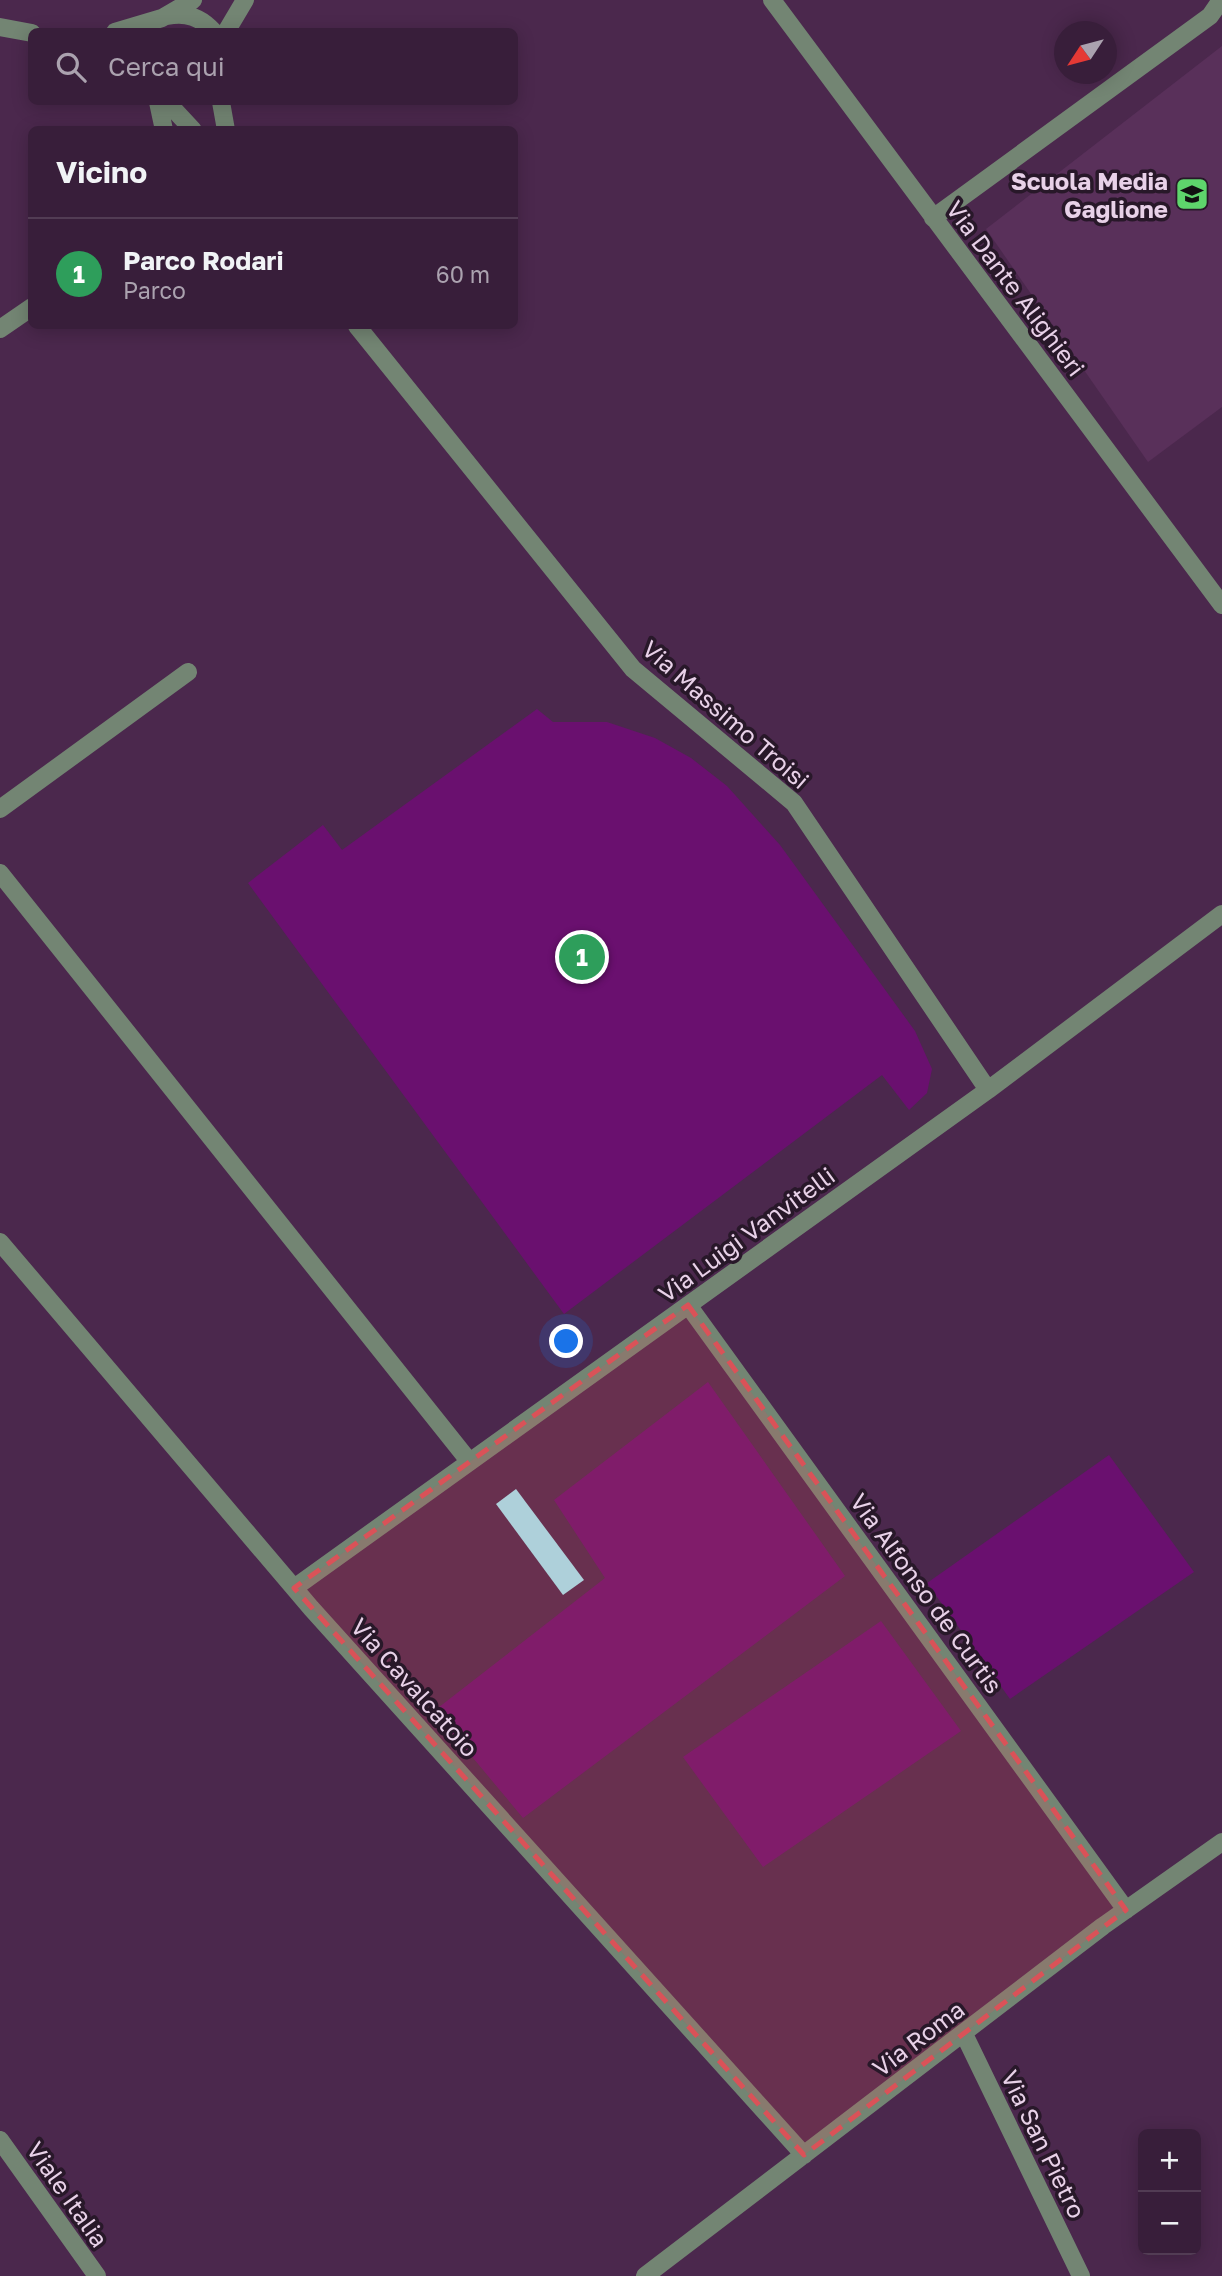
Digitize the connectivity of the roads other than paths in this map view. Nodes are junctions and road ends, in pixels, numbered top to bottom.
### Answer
1 (193, 0) edge
2 (244, 0) edge
3 (772, 0) edge
4 (1222, 0) edge
5 (162, 18) junction
6 (0, 27) edge
7 (128, 28) edge
8 (151, 28) edge
9 (210, 28) edge
10 (228, 28) edge
11 (28, 32) edge
12 (160, 105) edge
13 (170, 105) edge
14 (222, 105) edge
15 (163, 126) edge
16 (189, 126) edge
17 (225, 126) edge
18 (933, 218) junction
19 (28, 310) edge
20 (359, 329) edge
21 (0, 330) edge
22 (1222, 605) edge
23 (188, 672) dead end
24 (0, 809) edge
25 (0, 873) edge
26 (1222, 914) edge
27 (988, 1090) junction
28 (0, 1242) edge
29 (688, 1305) junction
30 (469, 1461) junction
31 (294, 1588) junction
32 (1222, 1842) edge
33 (1126, 1910) junction
34 (964, 2034) junction
35 (0, 2140) edge
36 (804, 2155) junction
37 (97, 2276) edge
38 (645, 2276) edge
39 (1081, 2276) edge

1 - 5 street
2 - 10 street
3 - 18 street, Via Dante Alighieri
4 - 18 street
5 - 7 street
5 - 8 street
5 - 9 street
6 - 11 street
12 - 15 street
13 - 16 street
14 - 17 street
18 - 22 street, Via Dante Alighieri
19 - 21 street
20 - 27 street, Via Massimo Troisi
23 - 24 street
25 - 30 street
26 - 27 street, Via Luigi Vanvitelli
27 - 29 street, Via Luigi Vanvitelli
28 - 31 street, Via Cavalcatoio
29 - 30 street, Via Luigi Vanvitelli
29 - 33 street, Via Alfonso de Curtis
30 - 31 street, Via Luigi Vanvitelli
31 - 36 street, Via Cavalcatoio
32 - 33 street, Via Roma
33 - 34 street, Via Roma
34 - 36 street, Via Roma
34 - 39 street, Via San Pietro
35 - 37 street, Viale Italia
36 - 38 street, Via Roma

